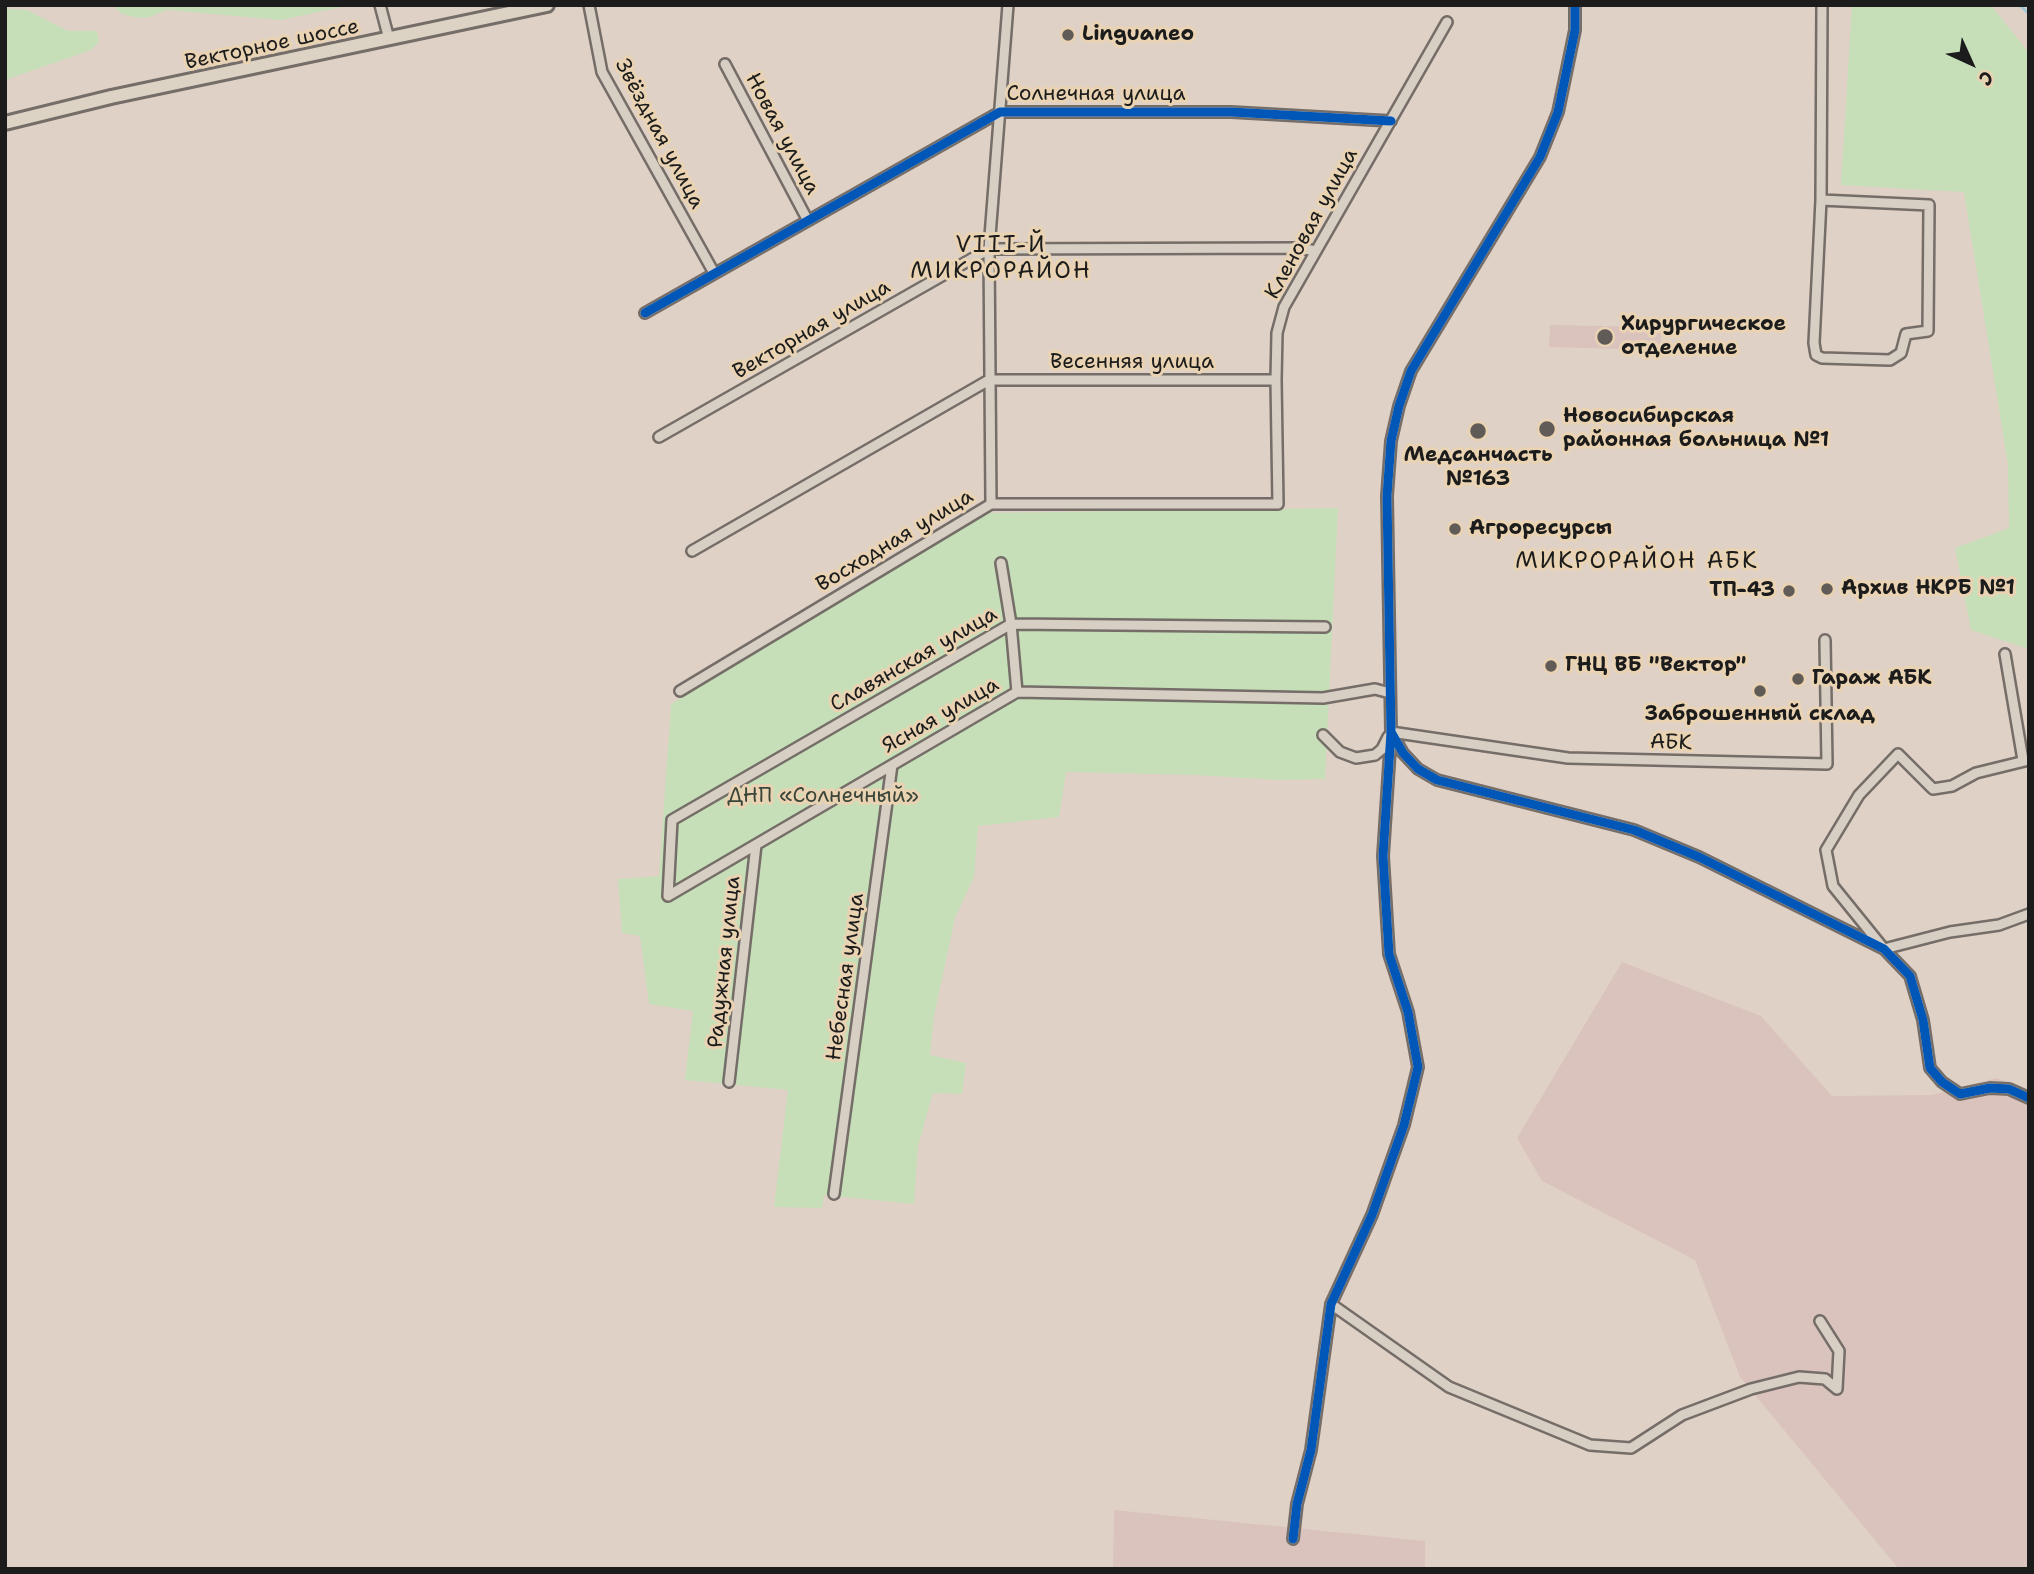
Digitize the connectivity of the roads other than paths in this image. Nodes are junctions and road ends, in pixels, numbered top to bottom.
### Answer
1 (380, 5) edge
2 (548, 5) edge
3 (589, 5) edge
4 (1008, 5) edge
5 (1575, 5) edge
6 (1822, 5) edge
7 (1447, 22) dead end
8 (389, 39) junction
9 (725, 64) dead end
10 (1000, 112) junction
11 (1391, 121) junction
12 (5, 123) edge
13 (1821, 200) junction
14 (807, 219) junction
15 (989, 249) junction
16 (1316, 251) junction
17 (714, 273) junction
18 (645, 313) dead end
19 (989, 380) junction
20 (1276, 380) junction
21 (659, 437) dead end
22 (990, 504) junction
23 (1278, 504) joint
24 (692, 551) dead end
25 (1001, 563) dead end
26 (1011, 624) junction
27 (1325, 627) dead end
28 (1825, 639) dead end
29 (2004, 654) dead end
30 (680, 691) dead end
31 (1017, 692) junction
32 (1390, 693) junction
33 (1391, 733) junction
34 (1323, 735) dead end
35 (2026, 760) edge
36 (892, 765) junction
37 (756, 845) junction
38 (668, 896) joint
39 (2029, 914) edge
40 (1885, 949) junction
41 (729, 1082) dead end
42 (2029, 1098) edge
43 (834, 1194) dead end
44 (1331, 1304) junction
45 (1820, 1321) dead end
46 (1293, 1539) dead end

1 - 8 street
2 - 8 main road, Векторное шоссе
3 - 17 street, Звёздная улица
4 - 10 street
5 - 32 street
6 - 13 street
7 - 11 street, Кленовая улица
8 - 12 main road, Векторное шоссе
9 - 14 street, Новая улица
10 - 11 street, Солнечная улица
10 - 14 street, Солнечная улица
10 - 15 street
11 - 16 street, Кленовая улица
13 - 13 street
14 - 17 street, Солнечная улица
15 - 16 street, Векторная улица
15 - 19 street
15 - 21 street, Векторная улица
16 - 20 street, Кленовая улица
17 - 18 street, Солнечная улица
19 - 20 street, Весенняя улица
19 - 22 street
19 - 24 street
20 - 23 street, Кленовая улица
22 - 23 street, Восходная улица
22 - 30 street, Восходная улица
25 - 26 street
26 - 27 street, Славянская улица
26 - 31 street
26 - 38 street, Славянская улица
28 - 33 street, АБК
29 - 35 street
31 - 32 street, Ясная улица
31 - 36 street, Ясная улица
32 - 33 street
33 - 34 street
33 - 40 street
33 - 44 street
35 - 40 street
36 - 37 street, Ясная улица
36 - 43 street, Небесная улица
37 - 38 street, Ясная улица
37 - 41 street, Радужная улица
39 - 40 street
40 - 42 street
44 - 45 street
44 - 46 street

